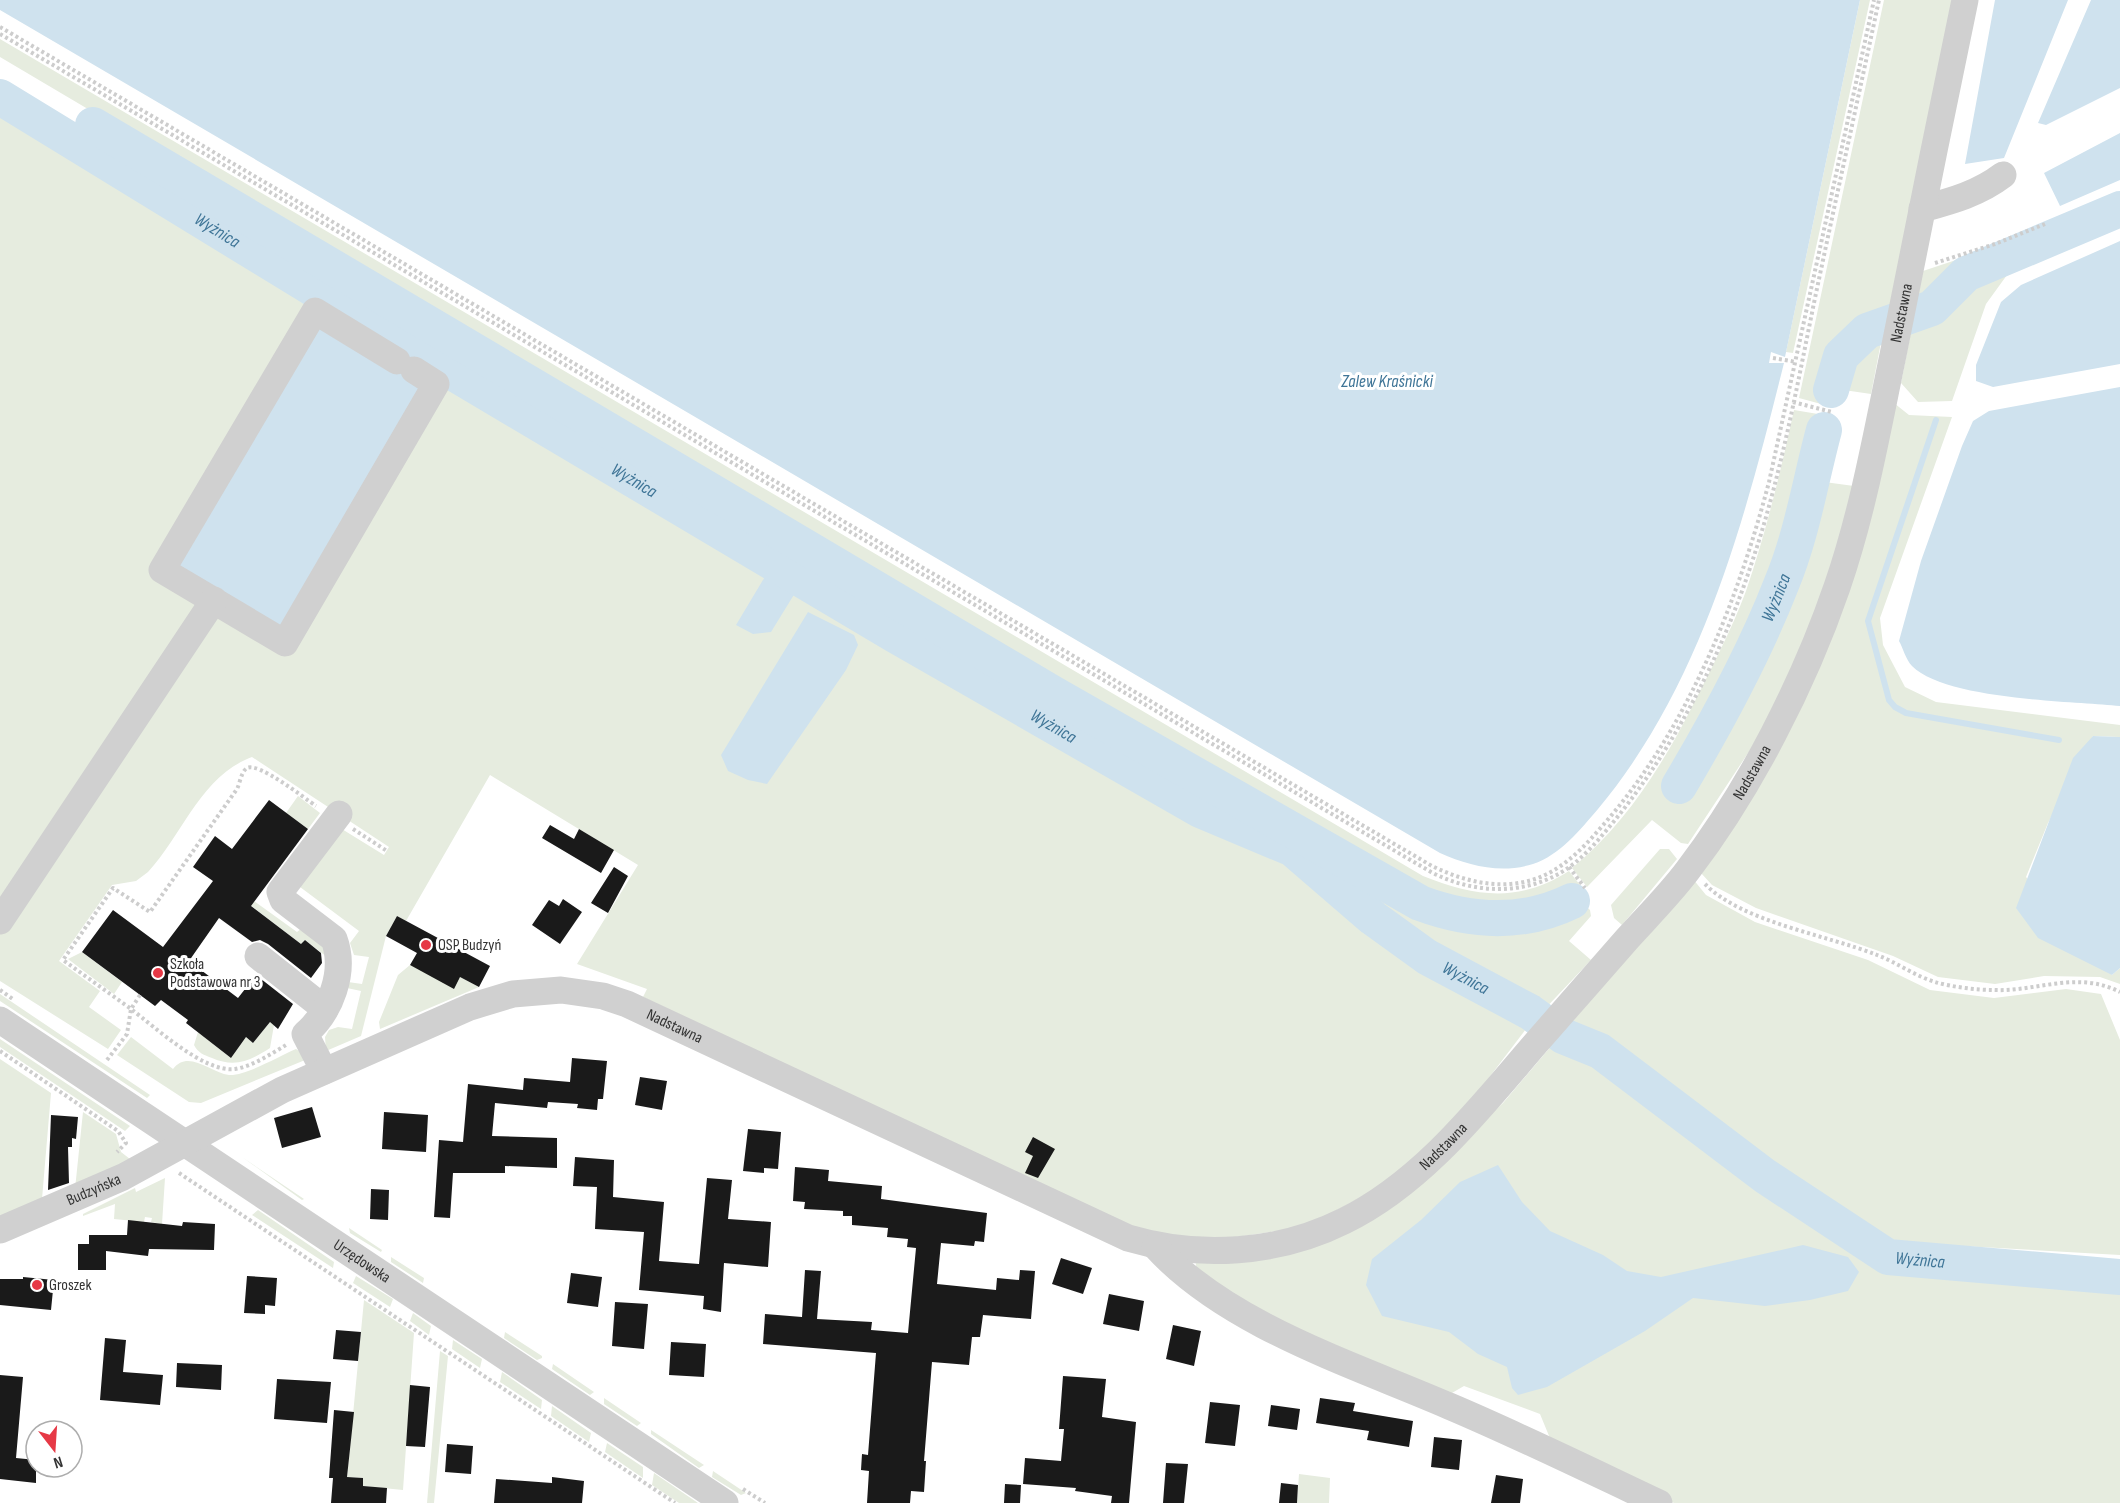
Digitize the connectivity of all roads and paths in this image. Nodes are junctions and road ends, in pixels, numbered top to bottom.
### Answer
1 (1874, 0) edge
2 (1879, 0) edge
3 (1965, 0) edge
4 (0, 27) edge
5 (0, 34) edge
6 (2003, 175) dead end
7 (1922, 209) junction
8 (2045, 224) dead end
9 (1909, 275) junction
10 (1773, 358) dead end
11 (1796, 362) junction
12 (1788, 400) junction
13 (1794, 402) junction
14 (1833, 412) dead end
15 (214, 600) junction
16 (337, 816) junction
17 (387, 850) dead end
18 (1688, 860) junction
19 (1567, 865) junction
20 (1585, 888) dead end
21 (0, 921) edge
22 (258, 956) dead end
23 (2120, 992) edge
24 (140, 995) dead end
25 (130, 1009) junction
26 (325, 1009) junction
27 (0, 1020) edge
28 (305, 1034) junction
29 (0, 1052) edge
30 (106, 1060) dead end
31 (324, 1071) junction
32 (185, 1142) junction
33 (127, 1143) dead end
34 (169, 1171) dead end
35 (0, 1230) edge
36 (1155, 1246) junction
37 (675, 1503) edge
38 (725, 1503) edge
39 (1659, 1503) edge

1 - 11 path
2 - 13 path
3 - 7 street, Nadstawna
4 - 19 path
5 - 19 path
6 - 7 street
7 - 9 street, Nadstawna
8 - 9 path
9 - 18 street, Nadstawna
10 - 11 path
11 - 12 path
12 - 13 path
12 - 19 path
13 - 14 path
13 - 19 path
15 - 15 street
15 - 21 street
16 - 17 path
16 - 25 path
16 - 26 street
18 - 23 path
18 - 36 street, Nadstawna
19 - 20 path
22 - 26 street
24 - 25 path
25 - 28 path
25 - 30 path
26 - 28 street
27 - 32 street, Urzędowska
28 - 31 street
29 - 33 path
31 - 32 street, Nadstawna
31 - 36 street, Nadstawna
32 - 35 street, Budzyńska
32 - 38 street, Urzędowska
34 - 37 path
36 - 39 street, Nadstawna

